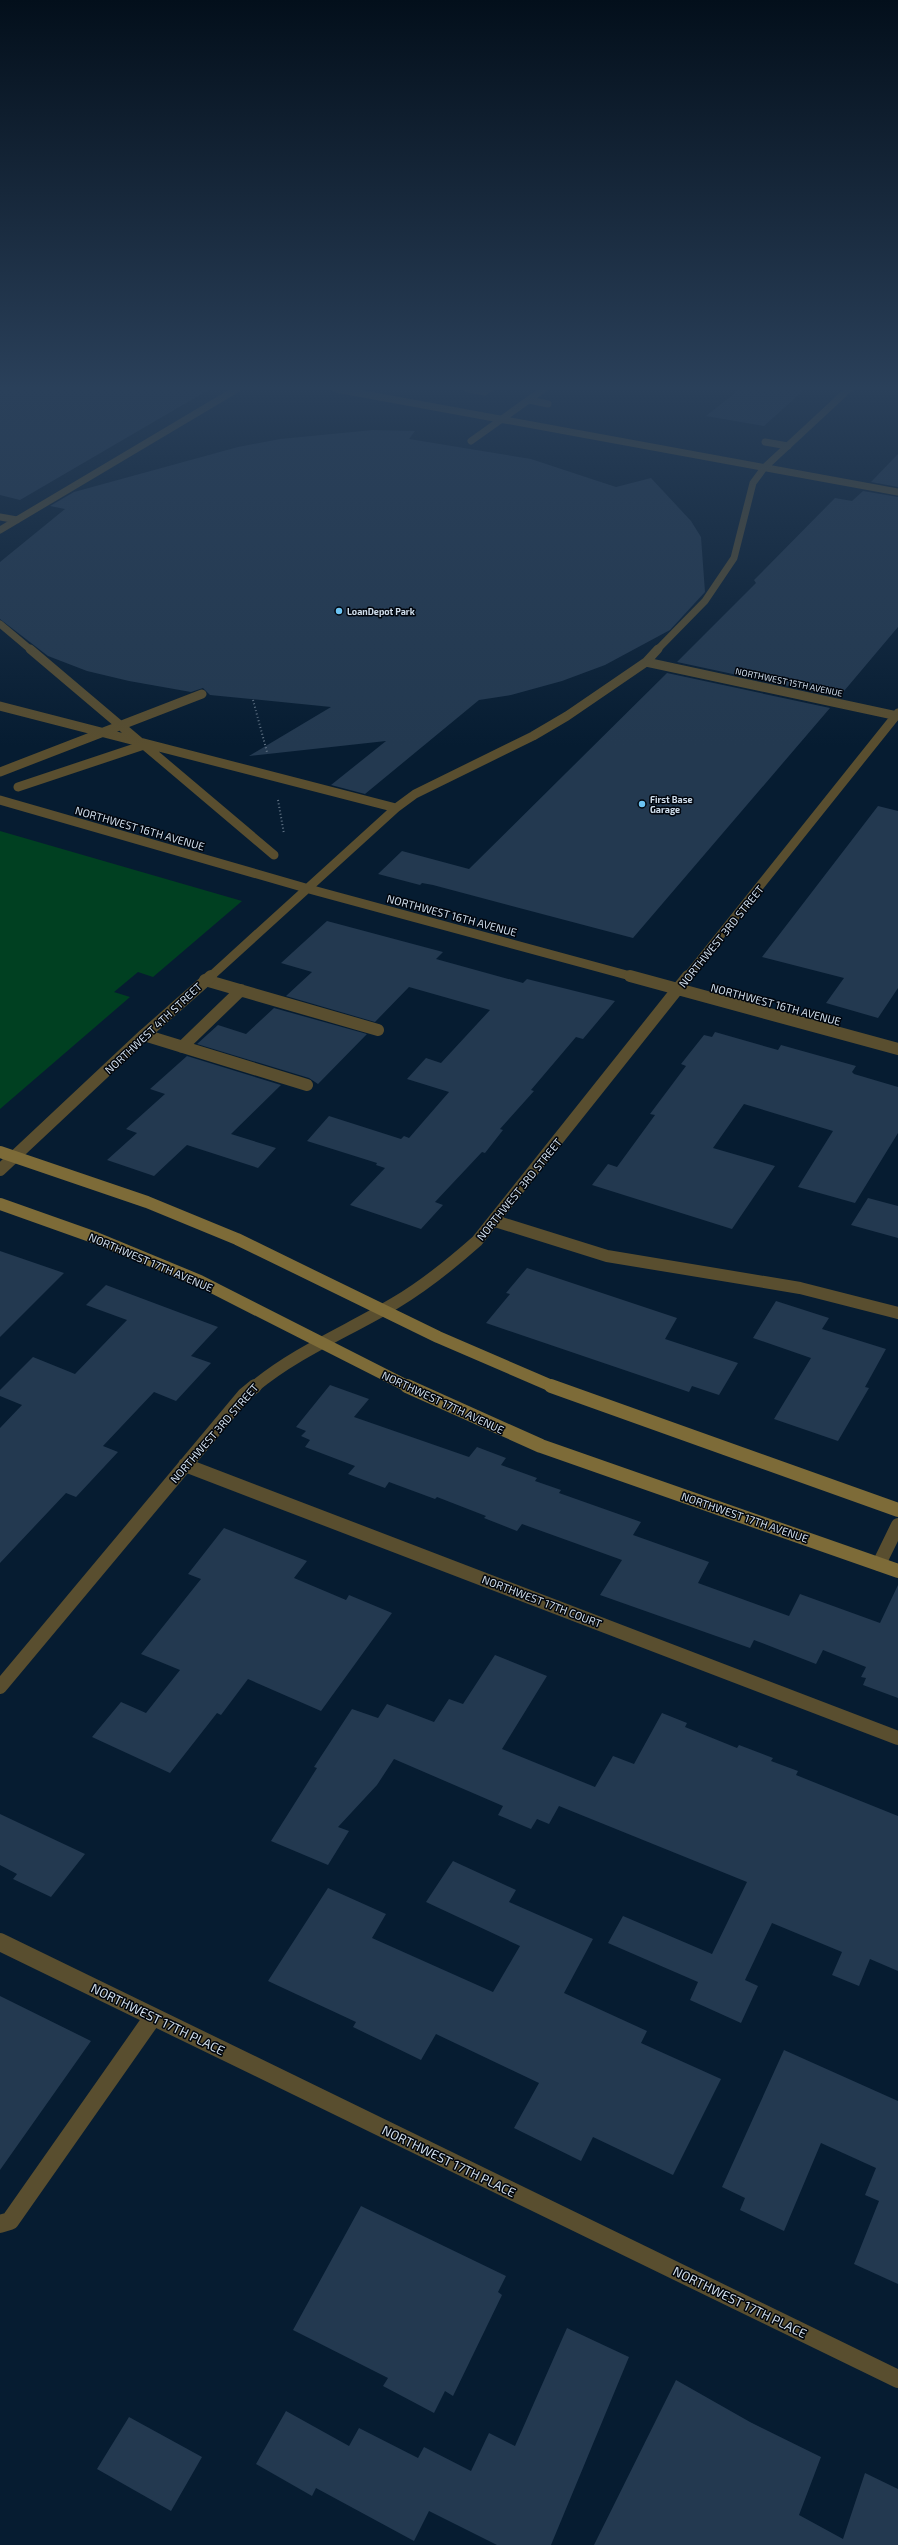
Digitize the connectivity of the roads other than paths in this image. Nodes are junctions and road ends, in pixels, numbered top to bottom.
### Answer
1 (37, 508) edge
2 (747, 508) edge
3 (0, 517) edge
4 (17, 520) junction
5 (0, 530) edge
6 (0, 624) edge
7 (646, 662) junction
8 (202, 694) dead end
9 (0, 706) edge
10 (897, 715) edge
11 (120, 725) junction
12 (100, 733) junction
13 (144, 745) junction
14 (0, 772) edge
15 (18, 787) dead end
16 (0, 800) edge
17 (396, 808) junction
18 (274, 855) dead end
19 (308, 889) junction
20 (205, 980) junction
21 (241, 990) junction
22 (679, 990) junction
23 (378, 1030) dead end
24 (144, 1035) junction
25 (182, 1047) junction
26 (898, 1049) edge
27 (307, 1085) dead end
28 (0, 1152) edge
29 (14, 1156) junction
30 (0, 1170) edge
31 (0, 1204) edge
32 (494, 1221) junction
33 (383, 1310) junction
34 (898, 1313) edge
35 (321, 1342) junction
36 (185, 1465) junction
37 (898, 1510) edge
38 (898, 1525) edge
39 (879, 1564) junction
40 (898, 1571) edge
41 (0, 1687) edge
42 (898, 1738) edge
43 (0, 1942) edge
44 (153, 2016) junction
45 (0, 2224) edge
46 (898, 2379) edge

1 - 4 street
2 - 7 street, NORTHWEST 4TH STREET
3 - 4 street
4 - 5 street
6 - 11 street
7 - 10 street, NORTHWEST 15TH AVENUE
7 - 17 street, NORTHWEST 4TH STREET
8 - 11 street
9 - 12 street
10 - 22 street, NORTHWEST 3RD STREET
11 - 12 street
11 - 13 street
12 - 13 street
12 - 14 street
13 - 15 street
13 - 17 street
13 - 18 street
16 - 19 street, NORTHWEST 16TH AVENUE
17 - 19 street, NORTHWEST 4TH STREET
19 - 20 street, NORTHWEST 4TH STREET
19 - 22 street, NORTHWEST 16TH AVENUE
20 - 21 street
20 - 24 street, NORTHWEST 4TH STREET
21 - 23 street
21 - 25 street
22 - 26 street, NORTHWEST 16TH AVENUE
22 - 32 street, NORTHWEST 3RD STREET
24 - 25 street
24 - 29 street, NORTHWEST 4TH STREET
25 - 27 street
28 - 29 main road
29 - 30 street, NORTHWEST 4TH STREET
29 - 33 main road
31 - 35 main road, NORTHWEST 17TH AVENUE
32 - 33 street, NORTHWEST 3RD STREET
32 - 34 street
33 - 35 street, NORTHWEST 3RD STREET
33 - 37 main road
35 - 36 street, NORTHWEST 3RD STREET
35 - 39 main road, NORTHWEST 17TH AVENUE
36 - 41 street, NORTHWEST 3RD STREET
36 - 42 street, NORTHWEST 17TH COURT
38 - 39 street
39 - 40 main road, NORTHWEST 17TH AVENUE
43 - 44 street, NORTHWEST 17TH PLACE
44 - 45 street
44 - 46 street, NORTHWEST 17TH PLACE

